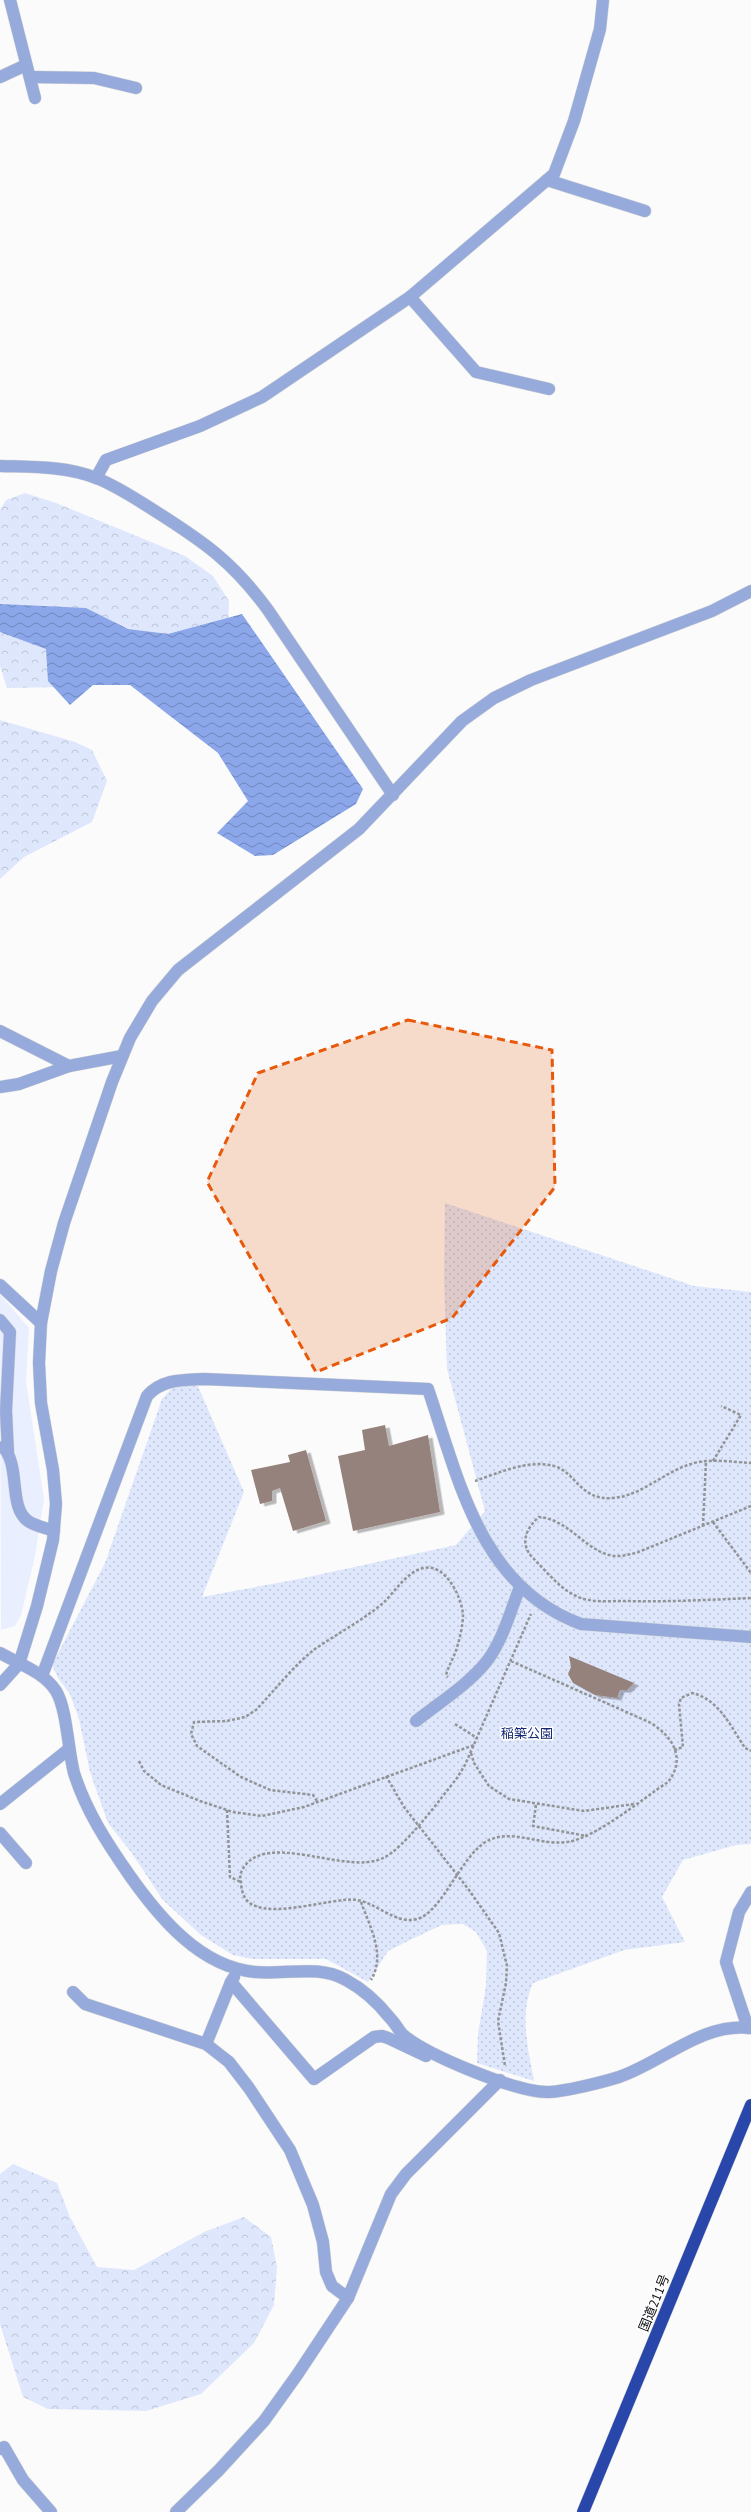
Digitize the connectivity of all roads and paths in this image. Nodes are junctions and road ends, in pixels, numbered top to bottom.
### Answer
1 (10, 0) edge
2 (603, 0) edge
3 (26, 65) junction
4 (0, 77) edge
5 (30, 77) junction
6 (136, 88) dead end
7 (35, 98) dead end
8 (546, 180) junction
9 (645, 211) dead end
10 (410, 297) junction
11 (549, 388) dead end
12 (0, 466) edge
13 (96, 478) junction
14 (751, 591) edge
15 (393, 794) junction
16 (0, 1031) edge
17 (122, 1056) junction
18 (69, 1066) junction
19 (0, 1087) edge
20 (0, 1285) edge
21 (0, 1320) edge
22 (41, 1323) junction
23 (721, 1406) dead end
24 (4, 1449) edge
25 (706, 1461) junction
26 (714, 1461) junction
27 (751, 1463) edge
28 (460, 1486) junction
29 (751, 1506) edge
30 (713, 1522) junction
31 (702, 1526) junction
32 (54, 1531) junction
33 (751, 1573) edge
34 (520, 1587) junction
35 (751, 1598) edge
36 (538, 1603) junction
37 (751, 1637) edge
38 (0, 1653) edge
39 (510, 1661) junction
40 (19, 1664) junction
41 (42, 1676) junction
42 (0, 1685) edge
43 (458, 1688) junction
44 (416, 1721) dead end
45 (455, 1724) dead end
46 (477, 1738) junction
47 (474, 1744) junction
48 (69, 1749) junction
49 (674, 1750) junction
50 (751, 1751) edge
51 (471, 1752) junction
52 (139, 1762) dead end
53 (386, 1776) junction
54 (317, 1801) junction
55 (636, 1803) junction
56 (0, 1804) edge
57 (536, 1804) junction
58 (227, 1810) junction
59 (418, 1824) junction
60 (0, 1833) edge
61 (588, 1836) junction
62 (26, 1863) dead end
63 (456, 1874) junction
64 (241, 1882) junction
65 (751, 1892) edge
66 (361, 1901) junction
67 (237, 1968) junction
68 (231, 1982) junction
69 (73, 1992) dead end
70 (365, 1992) junction
71 (750, 2028) edge
72 (206, 2044) junction
73 (451, 2061) junction
74 (504, 2081) junction
75 (751, 2105) edge
76 (748, 2118) edge
77 (348, 2298) junction
78 (0, 2449) edge
79 (51, 2512) edge
80 (176, 2512) edge
81 (584, 2512) edge

1 - 3 street
2 - 8 street
3 - 4 street
3 - 5 street
5 - 6 street
5 - 7 street
8 - 9 street
8 - 10 street
10 - 11 street
10 - 13 street
12 - 13 street
13 - 15 street
14 - 15 street
15 - 17 street
16 - 18 street
17 - 18 street
17 - 22 street
18 - 19 street
20 - 22 street
21 - 24 street
22 - 32 street
23 - 26 path
24 - 32 street
25 - 26 path
25 - 28 path
25 - 31 path
26 - 27 path
28 - 34 street
28 - 41 street
29 - 30 path
30 - 31 path
30 - 33 path
31 - 35 path
32 - 40 street
34 - 36 street
34 - 43 street
36 - 37 street
36 - 39 path
38 - 40 street
39 - 46 path
39 - 49 path
40 - 41 street
40 - 42 street
41 - 48 street
43 - 44 street
43 - 54 path
45 - 46 path
46 - 47 path
47 - 51 path
47 - 53 path
48 - 56 street
48 - 67 street
49 - 50 path
49 - 55 path
51 - 57 path
51 - 59 path
52 - 58 path
53 - 54 path
53 - 59 path
54 - 58 path
55 - 57 path
55 - 61 path
57 - 61 path
58 - 64 path
59 - 63 path
59 - 64 path
60 - 62 street
61 - 63 path
63 - 66 path
63 - 74 path
64 - 66 path
65 - 71 street
66 - 70 path
67 - 68 street
67 - 70 street
68 - 72 street
68 - 73 street
69 - 72 street
70 - 73 street
71 - 74 street
72 - 77 street
73 - 74 street
74 - 77 street
75 - 76 highway, 国道211号
76 - 81 highway, 国道211号
77 - 80 street
78 - 79 street

